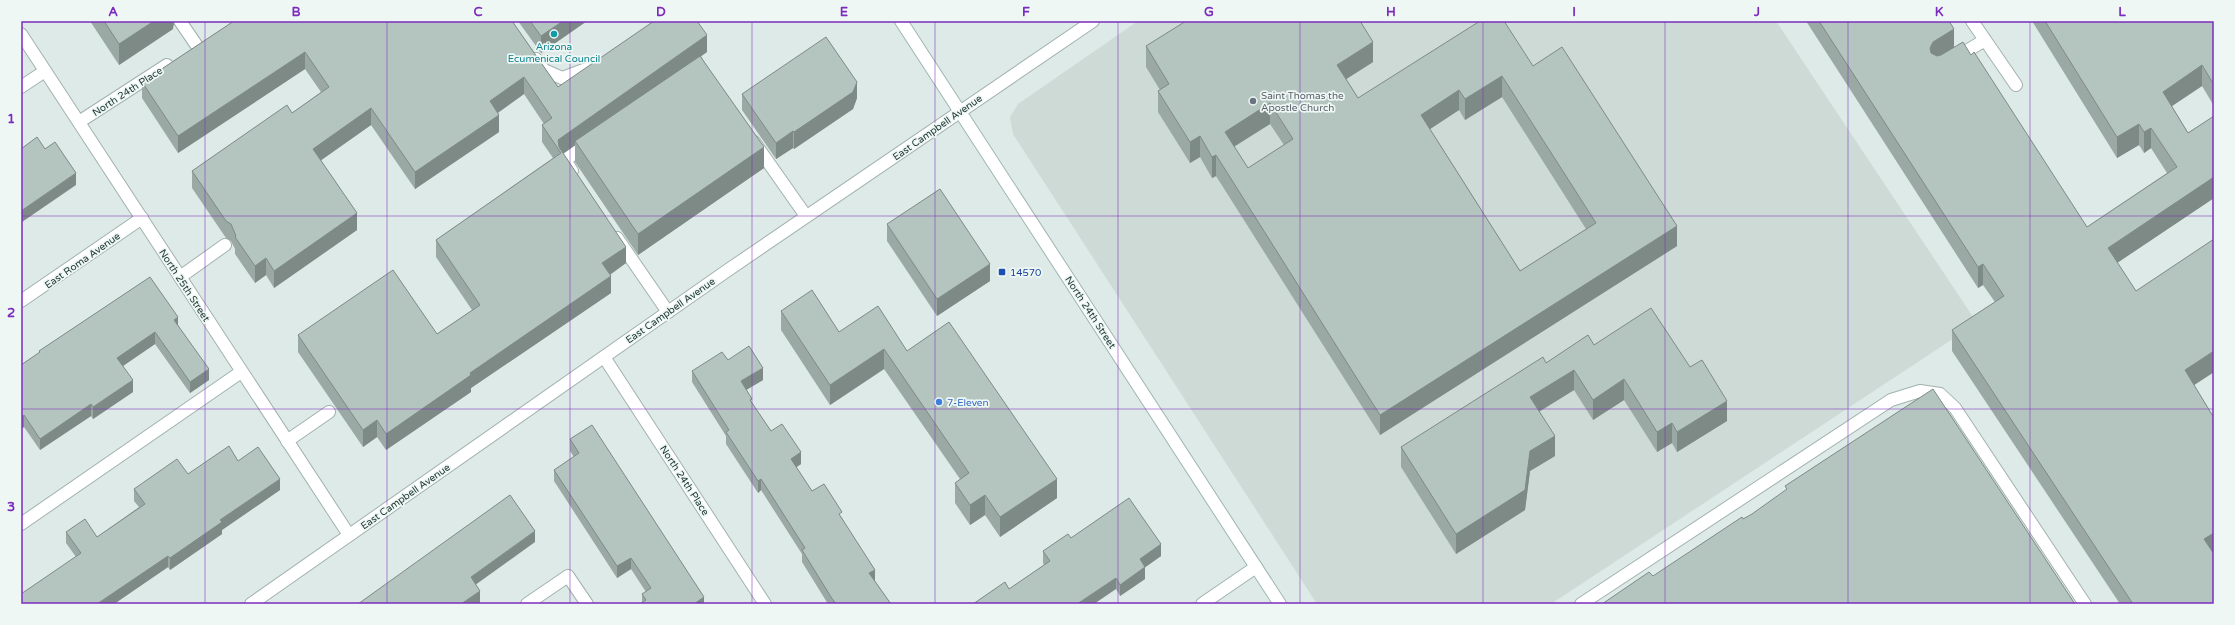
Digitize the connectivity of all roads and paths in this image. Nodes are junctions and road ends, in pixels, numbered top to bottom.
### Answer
1 (180, 21) edge
2 (901, 21) edge
3 (1093, 21) edge
4 (1972, 21) edge
5 (21, 34) edge
6 (209, 38) edge
7 (1984, 40) junction
8 (197, 46) junction
9 (531, 52) edge
10 (602, 60) edge
11 (1943, 65) edge
12 (45, 70) junction
13 (2016, 85) dead end
14 (21, 87) edge
15 (960, 112) junction
16 (79, 122) junction
17 (746, 130) edge
18 (597, 138) edge
19 (578, 180) edge
20 (806, 216) junction
21 (142, 218) junction
22 (609, 226) edge
23 (225, 245) dead end
24 (180, 277) junction
25 (21, 301) edge
26 (668, 312) junction
27 (604, 357) junction
28 (241, 372) junction
29 (329, 412) dead end
30 (287, 441) junction
31 (21, 524) edge
32 (349, 535) junction
33 (1256, 567) junction
34 (251, 604) edge
35 (527, 604) edge
36 (587, 604) edge
37 (765, 604) edge
38 (1202, 604) edge
39 (1280, 604) edge
40 (1581, 604) edge
41 (2085, 604) edge

1 - 8 street
2 - 15 street, North 24th Street
3 - 15 street, East Campbell Avenue
4 - 7 street
5 - 12 street, North 25th Street
6 - 8 street, North 24th Place
7 - 11 street
7 - 13 street
8 - 16 street, North 24th Place
9 - 10 street
12 - 14 street
12 - 16 street, North 25th Street
15 - 20 street, East Campbell Avenue
15 - 33 street, North 24th Street
16 - 21 street, North 25th Street
17 - 20 street
18 - 19 street
20 - 26 street, East Campbell Avenue
21 - 24 street, North 25th Street
21 - 25 street, East Roma Avenue
22 - 26 street
23 - 24 street
24 - 28 street, North 25th Street
26 - 27 street, East Campbell Avenue
27 - 32 street, East Campbell Avenue
27 - 37 street, North 24th Place
28 - 30 street, North 25th Street
28 - 31 street
29 - 30 street
30 - 32 street, North 25th Street
32 - 34 street, East Campbell Avenue
33 - 38 street
33 - 39 street, North 24th Street
35 - 36 street
40 - 41 street

